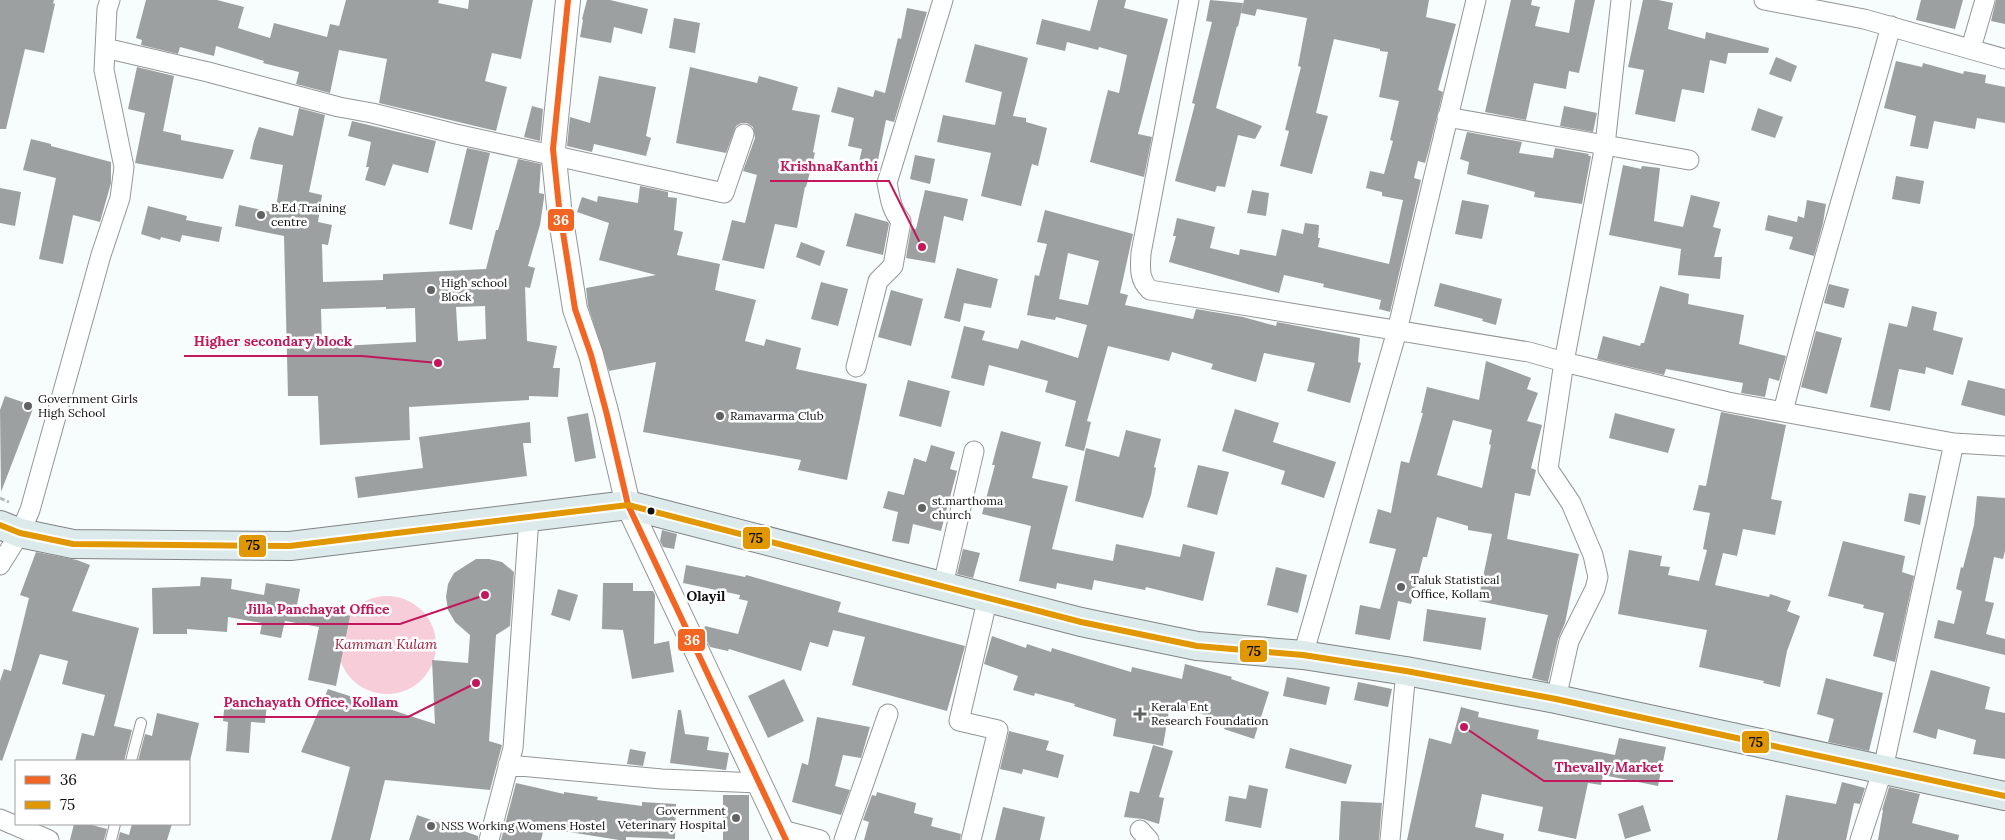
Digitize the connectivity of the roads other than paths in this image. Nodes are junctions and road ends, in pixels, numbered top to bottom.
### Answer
1 (110, 0) edge
2 (568, 0) edge
3 (943, 0) edge
4 (1189, 0) edge
5 (1476, 0) edge
6 (1621, 0) edge
7 (1764, 0) edge
8 (1985, 0) edge
9 (1891, 26) junction
10 (105, 48) junction
11 (1971, 48) junction
12 (2005, 59) edge
13 (1448, 117) junction
14 (744, 134) dead end
15 (1605, 145) junction
16 (554, 155) junction
17 (1688, 160) dead end
18 (1397, 331) junction
19 (1564, 362) junction
20 (856, 367) dead end
21 (1783, 412) junction
22 (1954, 443) junction
23 (2005, 446) edge
24 (974, 451) dead end
25 (628, 505) junction
26 (529, 518) junction
27 (10, 529) edge
28 (0, 565) edge
29 (943, 586) junction
30 (988, 597) junction
31 (1303, 655) junction
32 (1406, 671) junction
33 (1556, 698) junction
34 (888, 714) dead end
35 (141, 723) dead end
36 (131, 760) edge
37 (508, 765) junction
38 (1883, 769) junction
39 (759, 783) junction
40 (2005, 796) edge
41 (0, 819) edge
42 (115, 825) edge
43 (784, 835) edge
44 (49, 840) edge
45 (111, 840) edge
46 (489, 840) edge
47 (820, 840) edge
48 (844, 840) edge
49 (971, 840) edge
50 (1390, 840) edge
51 (1860, 840) edge

1 - 10 street
2 - 16 street
3 - 20 street
4 - 18 street
5 - 13 street
6 - 15 street
7 - 9 street
8 - 11 street
9 - 11 street
9 - 21 street
10 - 16 street
10 - 27 street
11 - 12 street
13 - 15 street
13 - 18 street
14 - 16 street
15 - 17 street
15 - 19 street
16 - 25 street
18 - 19 street
18 - 31 street
19 - 21 street
19 - 33 street
21 - 22 street
22 - 23 street
22 - 38 street
24 - 29 street
25 - 26 main road
25 - 29 main road
25 - 39 street
26 - 27 main road
26 - 37 street
27 - 28 street
29 - 30 main road
30 - 31 main road
30 - 49 street
31 - 32 main road
32 - 33 main road
32 - 50 street
33 - 38 main road
34 - 48 street
35 - 36 lane
37 - 39 street
37 - 46 street
38 - 40 main road
38 - 51 street
39 - 43 street
41 - 44 street
42 - 45 lane
43 - 47 street

